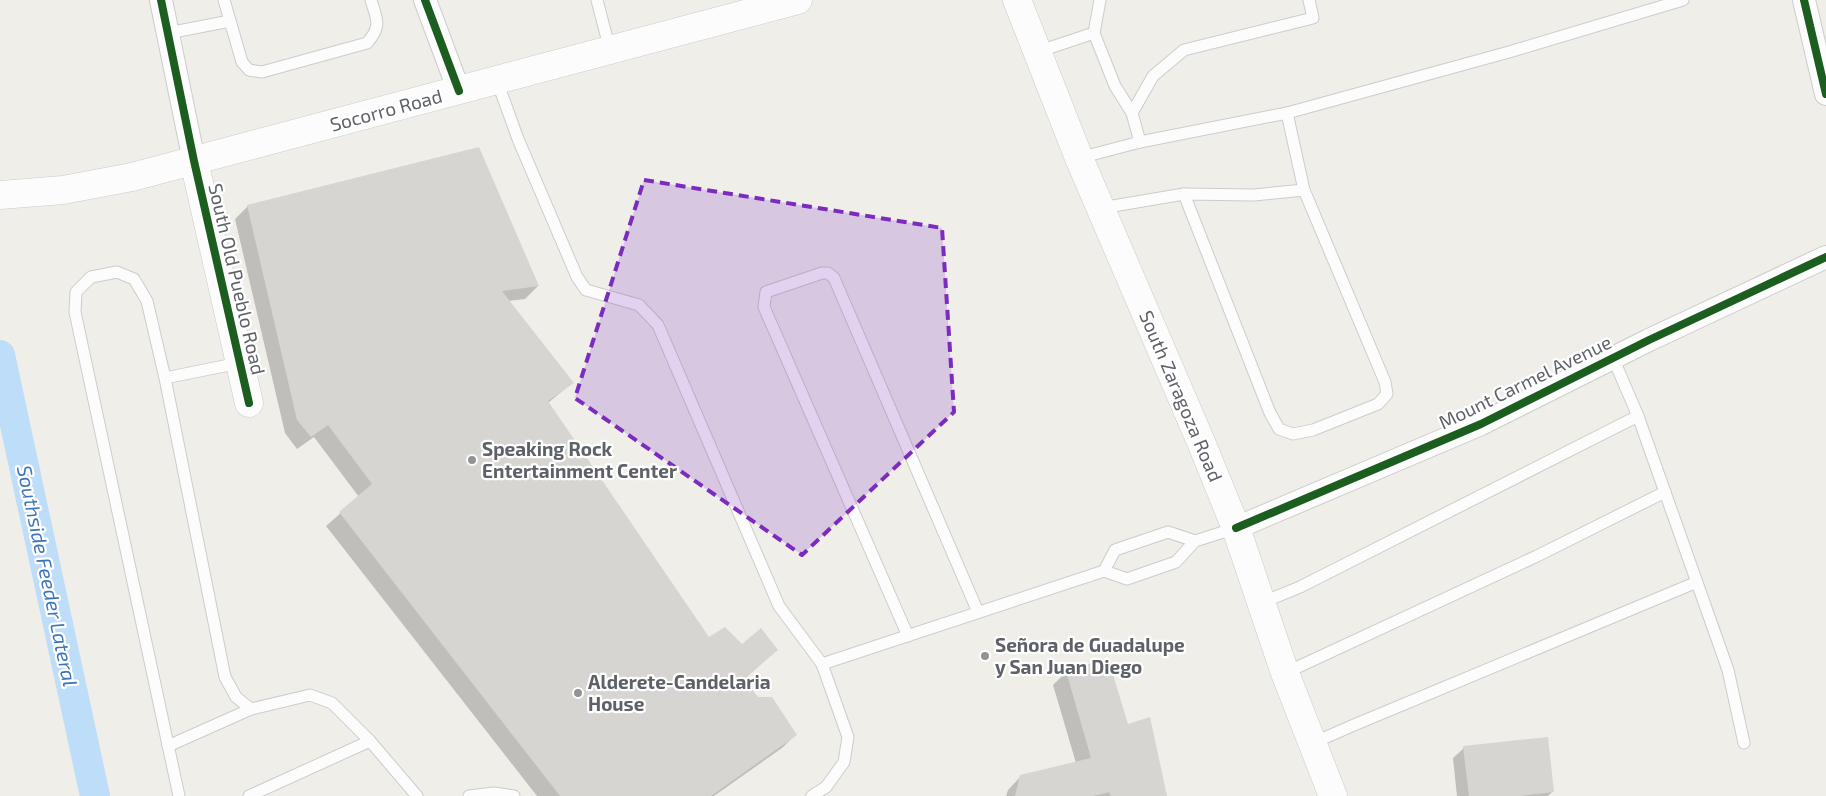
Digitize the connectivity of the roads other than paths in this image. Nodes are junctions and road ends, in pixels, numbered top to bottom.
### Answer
1 (161, 0) edge
2 (224, 0) edge
3 (371, 0) edge
4 (425, 0) edge
5 (597, 0) edge
6 (798, 0) edge
7 (1017, 0) edge
8 (1100, 0) edge
9 (1309, 0) edge
10 (1683, 0) edge
11 (1804, 0) edge
12 (230, 21) junction
13 (168, 33) junction
14 (1094, 33) junction
15 (610, 50) junction
16 (1037, 52) junction
17 (498, 81) junction
18 (459, 91) junction
19 (1826, 94) edge
20 (1132, 113) junction
21 (1287, 113) junction
22 (1140, 142) junction
23 (1079, 158) junction
24 (194, 161) junction
25 (1304, 190) junction
26 (1184, 194) junction
27 (0, 195) edge
28 (1102, 208) junction
29 (1826, 257) edge
30 (1613, 358) junction
31 (239, 363) junction
32 (165, 378) junction
33 (248, 403) dead end
34 (1638, 416) junction
35 (1665, 492) junction
36 (1236, 528) junction
37 (1195, 541) junction
38 (1104, 571) junction
39 (1696, 582) junction
40 (1262, 603) junction
41 (978, 612) junction
42 (908, 636) junction
43 (822, 664) junction
44 (1284, 673) junction
45 (251, 709) junction
46 (370, 742) junction
47 (1744, 743) dead end
48 (1313, 744) junction
49 (168, 746) junction
50 (179, 796) edge
51 (249, 796) edge
52 (417, 796) edge
53 (469, 796) edge
54 (514, 796) edge
55 (812, 796) edge
56 (1333, 796) edge

1 - 13 street
2 - 12 lane
3 - 12 lane
4 - 18 street
5 - 15 lane
6 - 15 main road, Socorro Road
7 - 16 main road, South Zaragoza Road
8 - 14 lane
9 - 20 lane
10 - 21 lane
11 - 19 street
12 - 13 lane
13 - 24 street
14 - 16 lane
14 - 20 lane
15 - 17 main road, Socorro Road
16 - 23 main road, South Zaragoza Road
17 - 18 main road, Socorro Road
17 - 43 lane
18 - 24 main road, Socorro Road
20 - 22 lane
21 - 22 lane
21 - 25 lane
22 - 23 lane
23 - 28 main road, South Zaragoza Road
24 - 27 main road, Socorro Road
24 - 31 main road, South Old Pueblo Road
25 - 26 lane
25 - 26 lane
26 - 28 lane
28 - 36 main road, South Zaragoza Road
29 - 30 street, Mount Carmel Avenue
30 - 34 lane
30 - 36 street, Mount Carmel Avenue
31 - 32 lane
31 - 33 main road, South Old Pueblo Road
32 - 45 lane
32 - 49 lane
34 - 35 lane
34 - 40 lane
35 - 39 lane
35 - 44 lane
36 - 37 lane
36 - 40 main road, South Zaragoza Road
37 - 38 lane
37 - 38 lane
38 - 41 lane
39 - 47 lane
39 - 48 lane
40 - 44 main road, South Zaragoza Road
41 - 42 lane
41 - 42 lane
42 - 43 lane
43 - 55 lane
44 - 48 main road, South Zaragoza Road
45 - 46 lane
45 - 49 lane
46 - 51 lane
46 - 52 lane
48 - 56 main road, South Zaragoza Road
49 - 50 lane
53 - 54 lane

